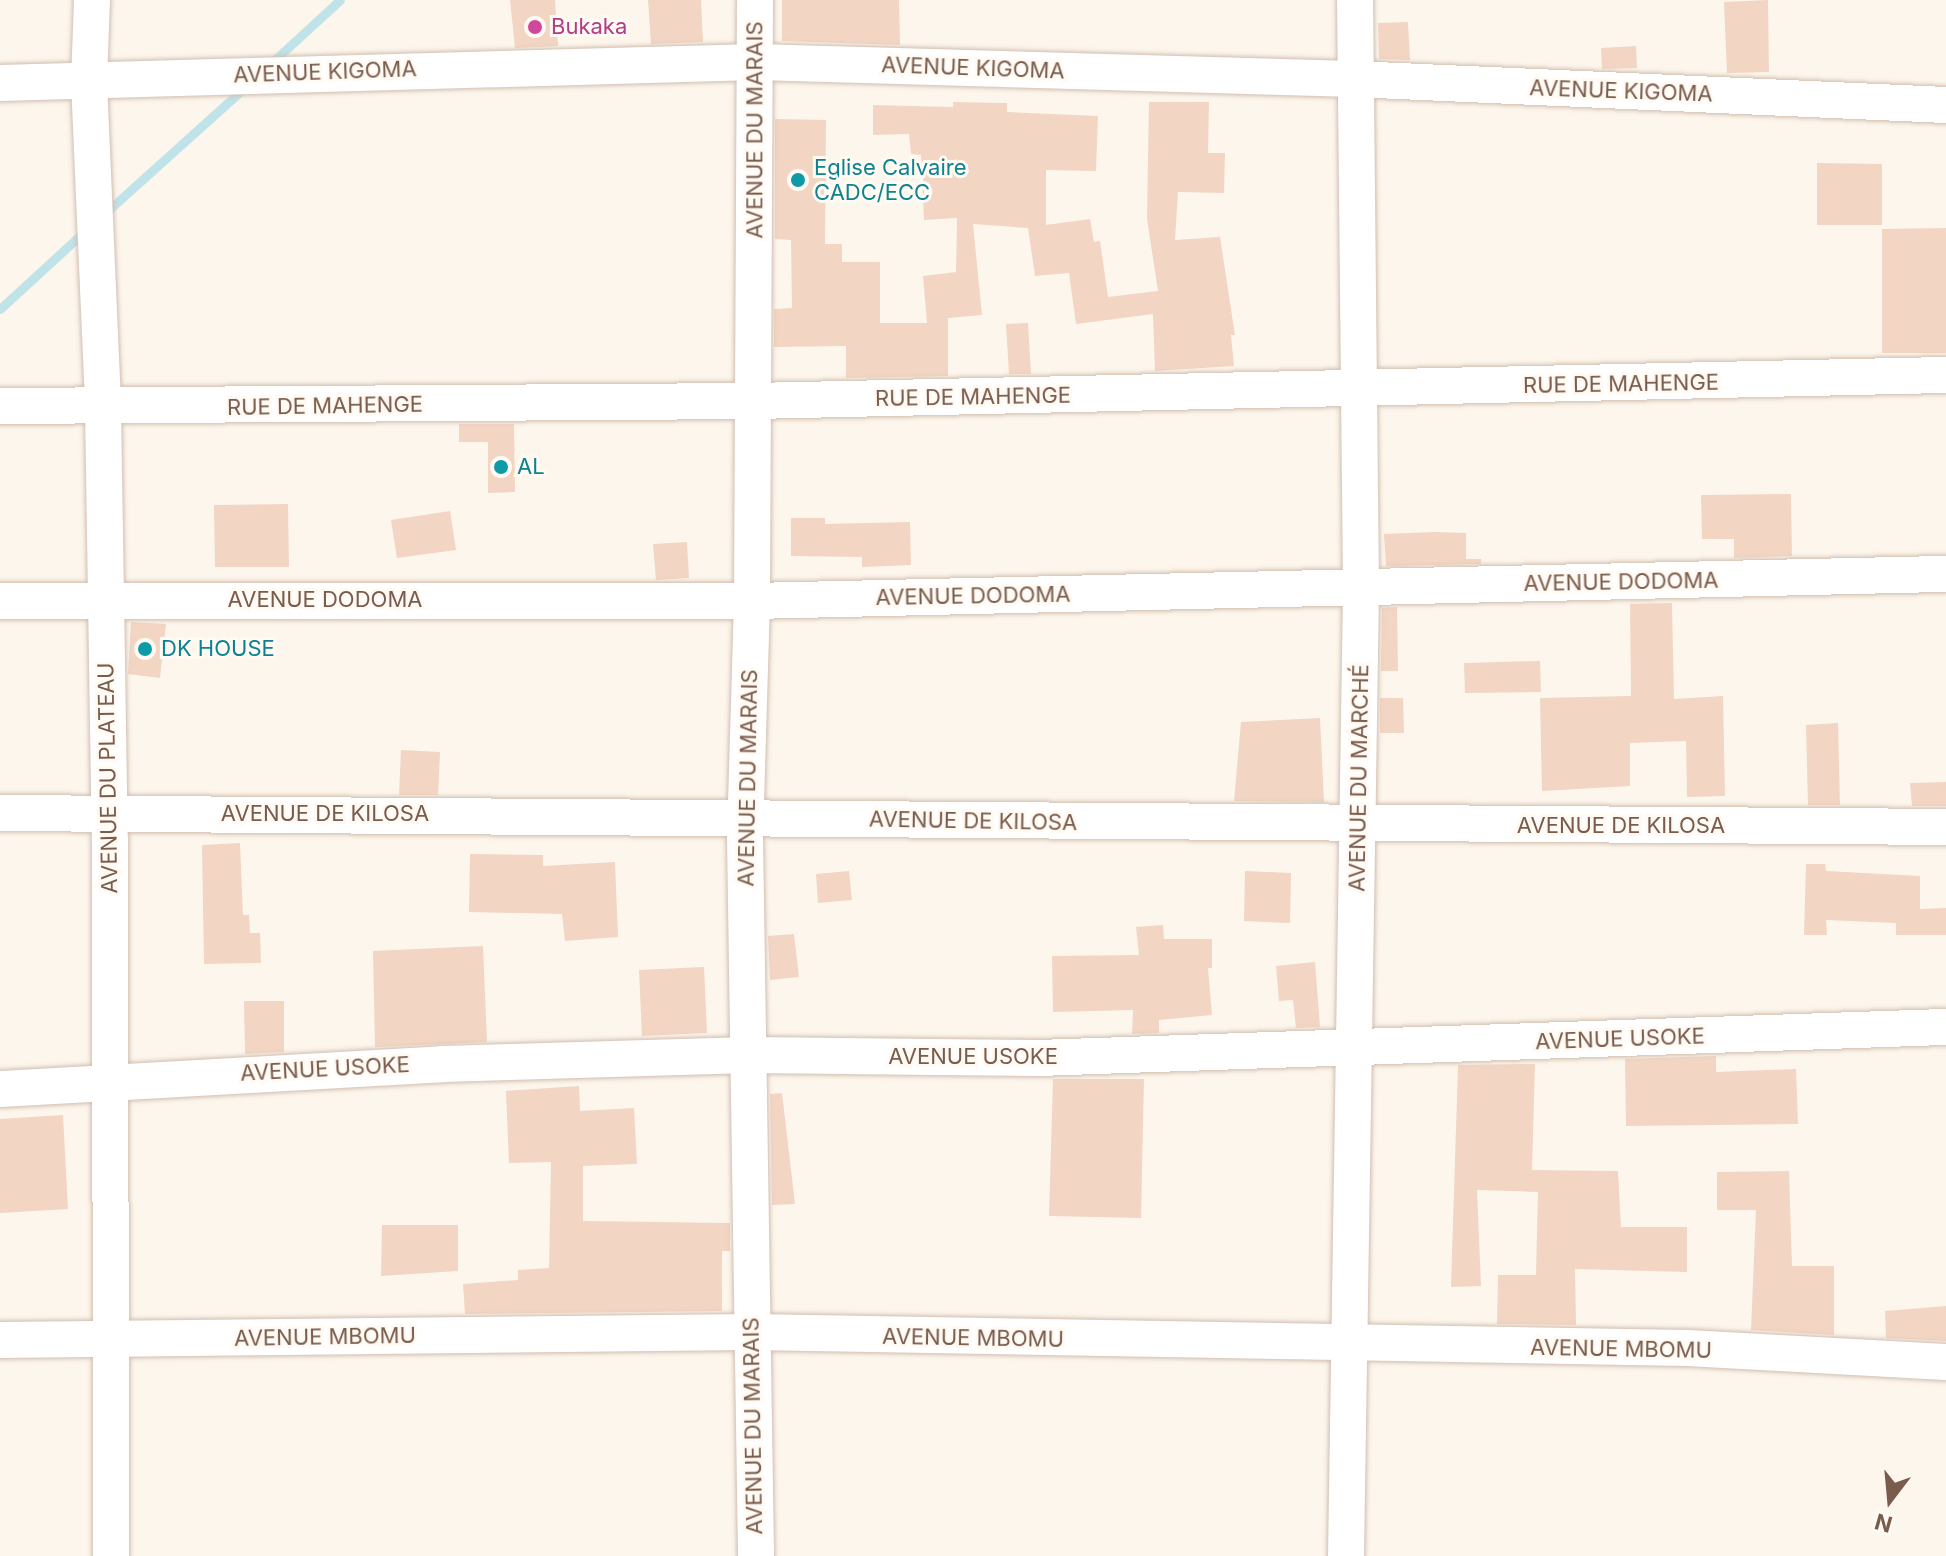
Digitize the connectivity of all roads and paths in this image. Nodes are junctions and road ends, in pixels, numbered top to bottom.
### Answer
1 (92, 0) edge
2 (755, 0) edge
3 (1355, 0) edge
4 (756, 62) junction
5 (1353, 79) junction
6 (89, 82) junction
7 (0, 83) edge
8 (1946, 105) edge
9 (1946, 375) edge
10 (1358, 391) junction
11 (753, 401) junction
12 (0, 406) edge
13 (103, 408) junction
14 (1946, 574) edge
15 (1361, 588) junction
16 (103, 599) junction
17 (0, 601) edge
18 (752, 601) junction
19 (0, 813) edge
20 (109, 814) junction
21 (745, 818) junction
22 (1359, 825) junction
23 (1946, 827) edge
24 (1946, 1027) edge
25 (1354, 1049) junction
26 (749, 1055) junction
27 (113, 1079) junction
28 (0, 1089) edge
29 (751, 1332) junction
30 (115, 1339) junction
31 (0, 1340) edge
32 (1351, 1340) junction
33 (1946, 1362) edge
34 (111, 1556) edge
35 (756, 1556) edge
36 (1346, 1556) edge

1 - 6 street, AVENUE DU PLATEAU
2 - 4 street, AVENUE DU MARAIS
3 - 5 street, AVENUE DU MARCHÉ
4 - 5 street, AVENUE KIGOMA
4 - 6 street, AVENUE KIGOMA
4 - 11 street, AVENUE DU MARAIS
5 - 8 street, AVENUE KIGOMA
5 - 10 street, AVENUE DU MARCHÉ
6 - 7 street, AVENUE KIGOMA
6 - 13 street, AVENUE DU PLATEAU
9 - 10 street, RUE DE MAHENGE
10 - 11 street, RUE DE MAHENGE
10 - 15 street, AVENUE DU MARCHÉ
11 - 13 street, RUE DE MAHENGE
11 - 18 street, AVENUE DU MARAIS
12 - 13 street, RUE DE MAHENGE
13 - 16 street, AVENUE DU PLATEAU
14 - 15 street, AVENUE DODOMA
15 - 18 street, AVENUE DODOMA
15 - 22 street, AVENUE DU MARCHÉ
16 - 17 street, AVENUE DODOMA
16 - 18 street, AVENUE DODOMA
16 - 20 street, AVENUE DU PLATEAU
18 - 21 street, AVENUE DU MARAIS
19 - 20 street, AVENUE DE KILOSA
20 - 21 street, AVENUE DE KILOSA
20 - 27 street, AVENUE DU PLATEAU
21 - 22 street, AVENUE DE KILOSA
21 - 26 street, AVENUE DU MARAIS
22 - 23 street, AVENUE DE KILOSA
22 - 25 street, AVENUE DU MARCHÉ
24 - 25 street, AVENUE USOKE
25 - 26 street, AVENUE USOKE
25 - 32 street, AVENUE DU MARCHÉ
26 - 27 street, AVENUE USOKE
26 - 29 street, AVENUE DU MARAIS
27 - 28 street, AVENUE USOKE
27 - 30 street, AVENUE DU PLATEAU
29 - 30 street, AVENUE MBOMU
29 - 32 street, AVENUE MBOMU
29 - 35 street, AVENUE DU MARAIS
30 - 31 street, AVENUE MBOMU
30 - 34 street, AVENUE DU PLATEAU
32 - 33 street, AVENUE MBOMU
32 - 36 street, AVENUE DU MARCHÉ

